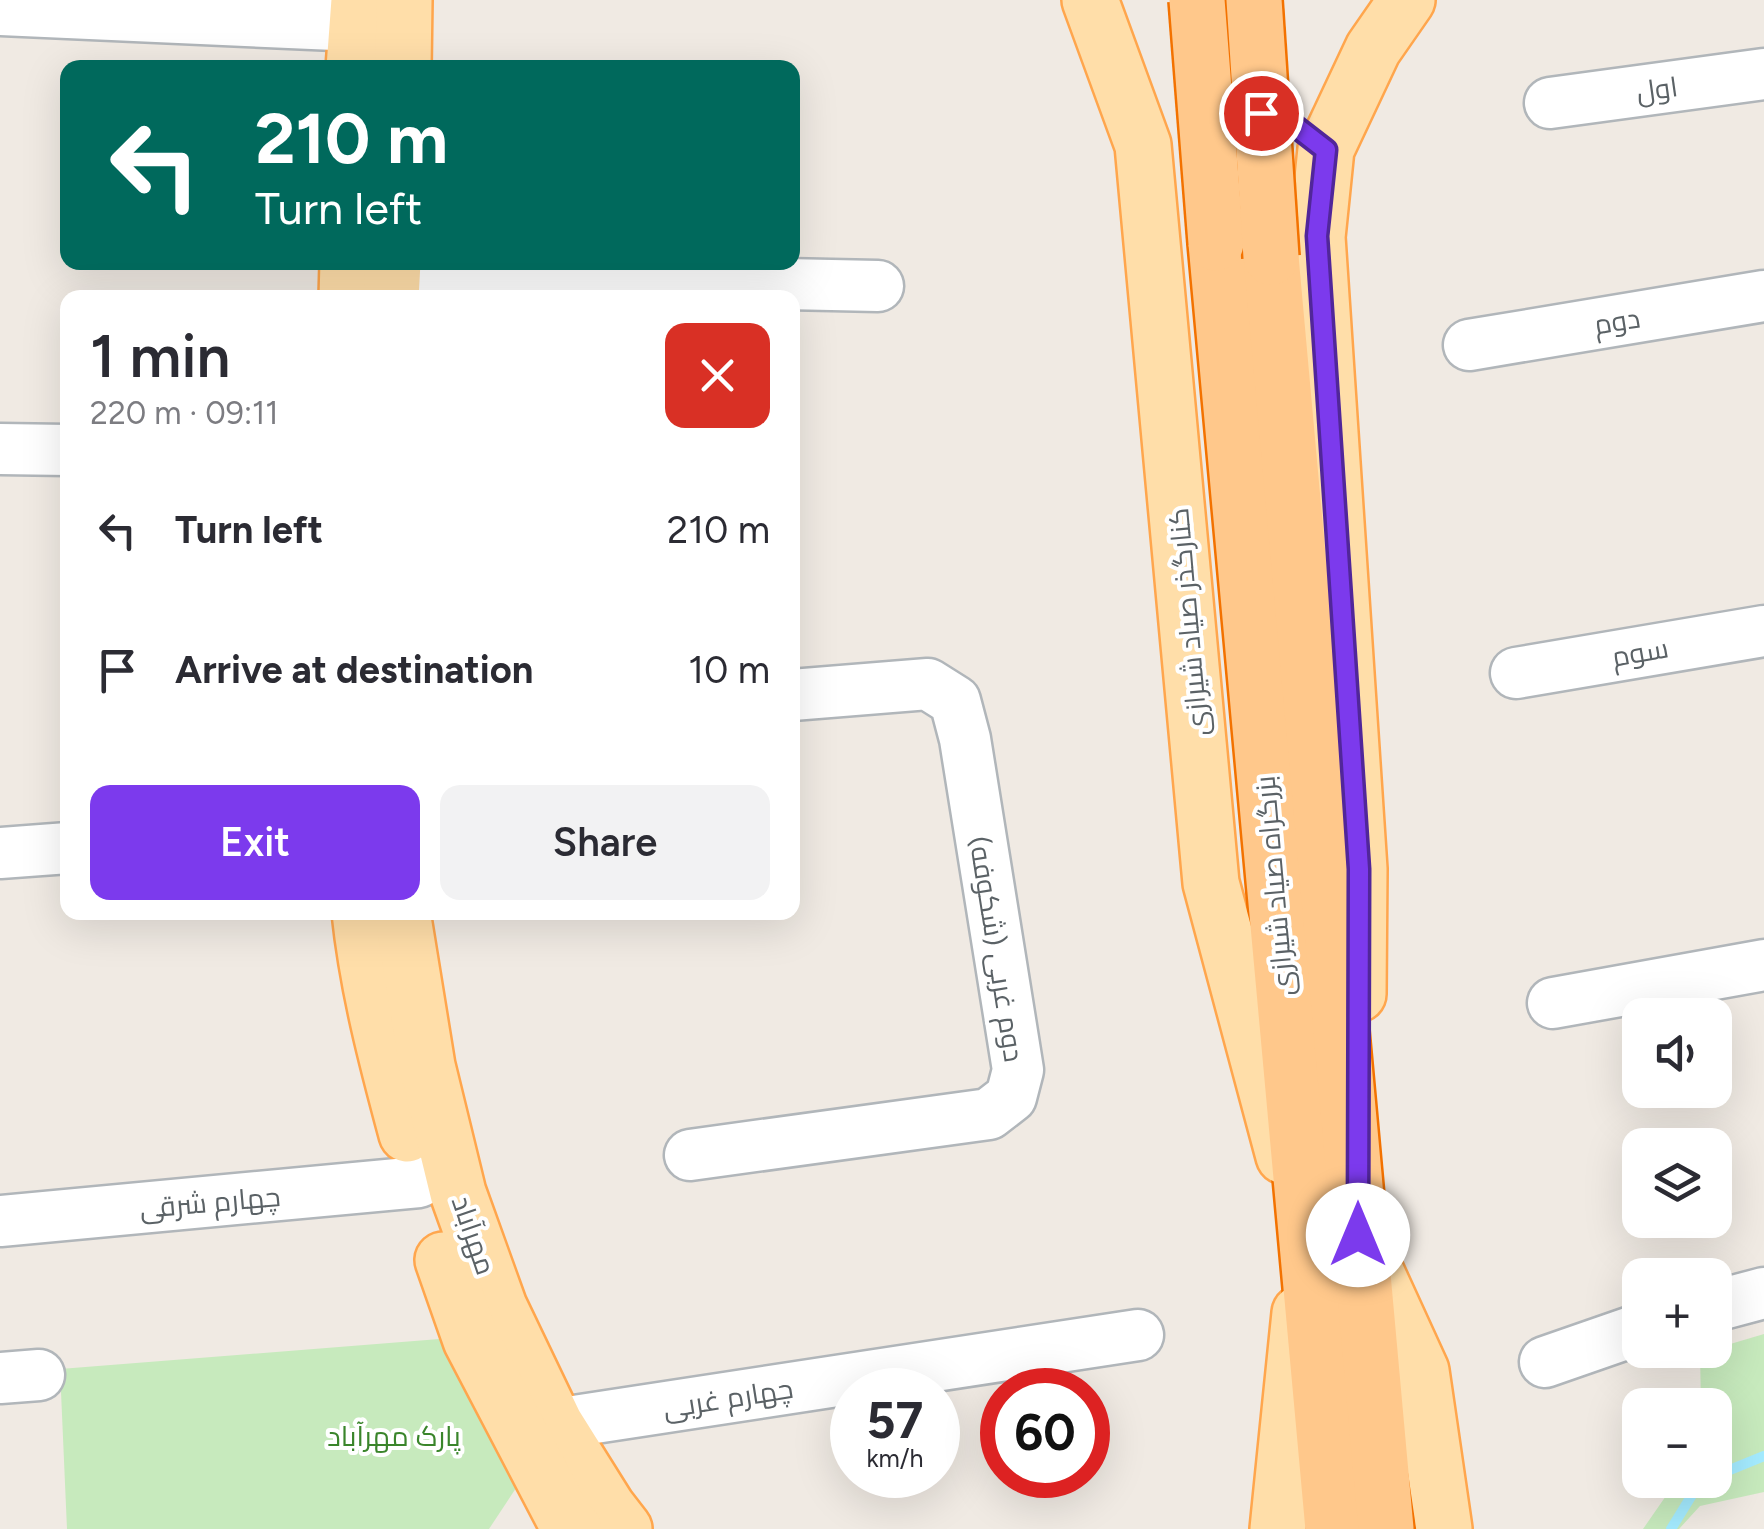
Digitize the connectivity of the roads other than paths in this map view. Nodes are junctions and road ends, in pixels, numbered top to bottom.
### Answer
1 (1090, 0) edge
2 (1197, 0) edge
3 (1254, 0) edge
4 (1407, 0) edge
5 (0, 10) edge
6 (369, 23) edge
7 (397, 60) edge
8 (1764, 74) edge
9 (1550, 103) dead end
10 (1143, 145) junction
11 (1326, 150) junction
12 (374, 279) edge
13 (878, 286) dead end
14 (1764, 296) edge
15 (1470, 345) dead end
16 (0, 450) edge
17 (60, 450) edge
18 (1764, 631) edge
19 (1516, 673) dead end
20 (800, 694) edge
21 (60, 849) edge
22 (0, 853) edge
23 (361, 920) edge
24 (403, 920) edge
25 (1764, 964) edge
26 (1553, 1003) dead end
27 (690, 1155) dead end
28 (420, 1182) junction
29 (0, 1221) edge
30 (1333, 1238) junction
31 (1764, 1293) edge
32 (1732, 1301) edge
33 (1138, 1335) dead end
34 (1622, 1335) edge
35 (1545, 1362) dead end
36 (554, 1424) junction
37 (561, 1526) edge
38 (624, 1529) edge
39 (1278, 1529) edge
40 (1333, 1529) edge
41 (1386, 1529) edge
42 (1444, 1529) edge

1 - 10 main road, کنارگذر صیاد شیرازی
2 - 30 highway, بزرگراه صیاد شیرازی, bridge
3 - 30 highway, بزرگراه صیاد شیرازی, bridge
4 - 11 main road
5 - 6 street
6 - 7 main road
8 - 9 street, اول
10 - 11 main road
10 - 30 main road, کنارگذر صیاد شیرازی
11 - 30 main road
12 - 13 street
14 - 15 street, دوم
16 - 17 street
18 - 19 street, سوم
20 - 27 street, دوم غربی (شکوفه)
21 - 22 street
23 - 28 main road, مهرآباد
24 - 36 main road, مهرآباد
25 - 26 street
28 - 29 street, چهارم شرقی
28 - 37 main road, مهرآباد
30 - 39 main road
30 - 40 highway, بزرگراه صیاد شیرازی
30 - 41 highway, بزرگراه صیاد شیرازی
30 - 42 main road
31 - 32 street
33 - 36 street, چهارم غربی
34 - 35 street
36 - 38 main road, مهرآباد

